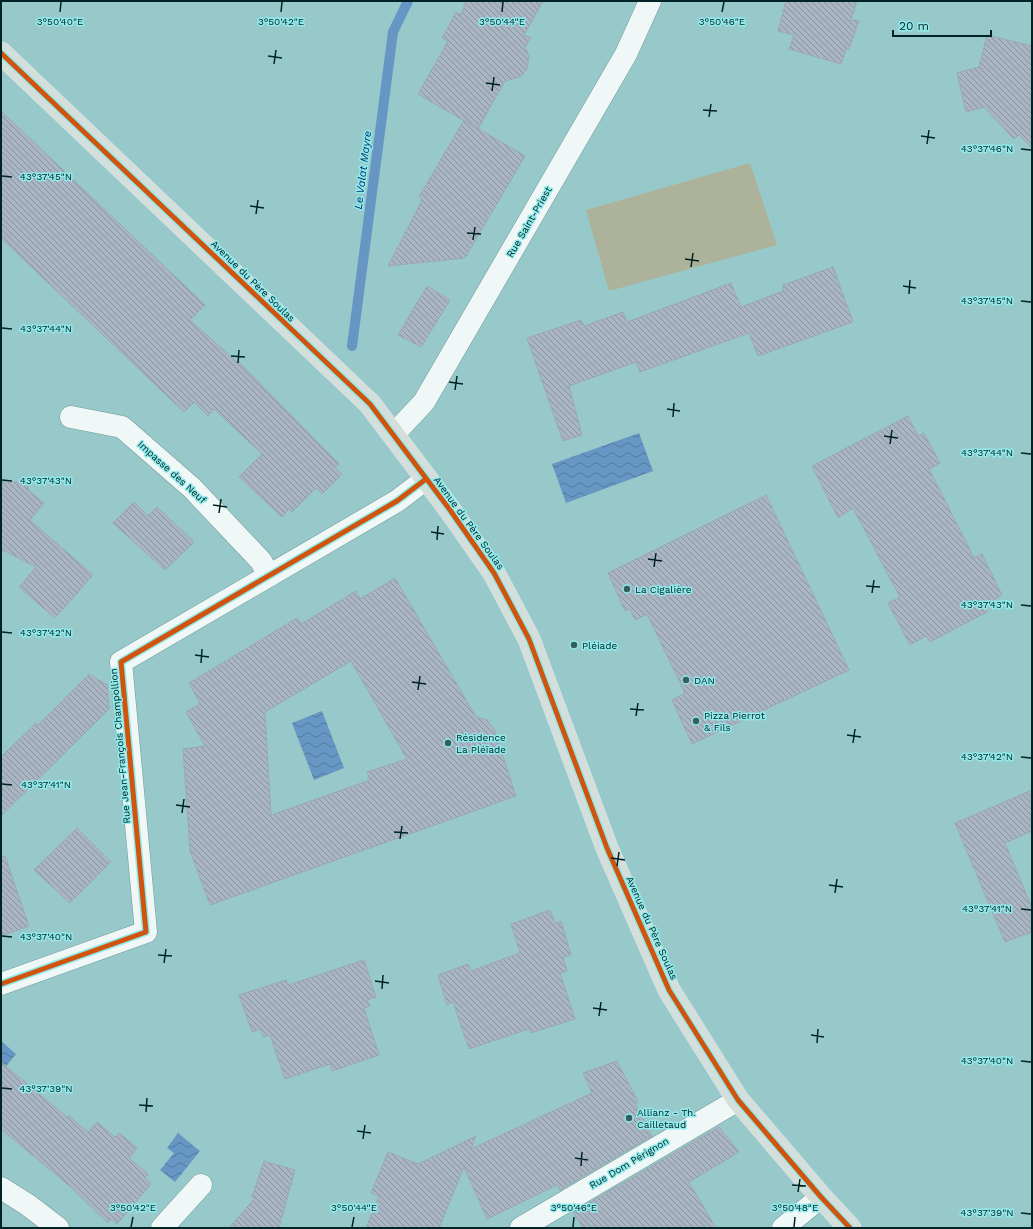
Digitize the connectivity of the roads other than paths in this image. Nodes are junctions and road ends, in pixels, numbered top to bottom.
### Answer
1 (650, 1) edge
2 (1, 53) edge
3 (71, 417) dead end
4 (394, 434) junction
5 (426, 479) junction
6 (269, 576) junction
7 (1, 984) edge
8 (738, 1100) junction
9 (201, 1185) dead end
10 (1, 1188) edge
11 (820, 1197) junction
12 (58, 1228) edge
13 (162, 1228) edge
14 (522, 1228) edge
15 (783, 1228) edge
16 (850, 1228) edge

1 - 4 street, Rue Saint-Priest
2 - 4 main road, Avenue du Père Soulas
3 - 6 street, Impasse des Neuf
4 - 5 main road, Avenue du Père Soulas
5 - 6 street, Rue Jean-François Champollion
5 - 8 main road, Avenue du Père Soulas
6 - 7 street, Rue Jean-François Champollion
8 - 11 main road, Avenue du Père Soulas
8 - 14 street, Rue Dom Pérignon
9 - 13 street
10 - 12 street
11 - 15 street
11 - 16 main road, Avenue du Père Soulas

